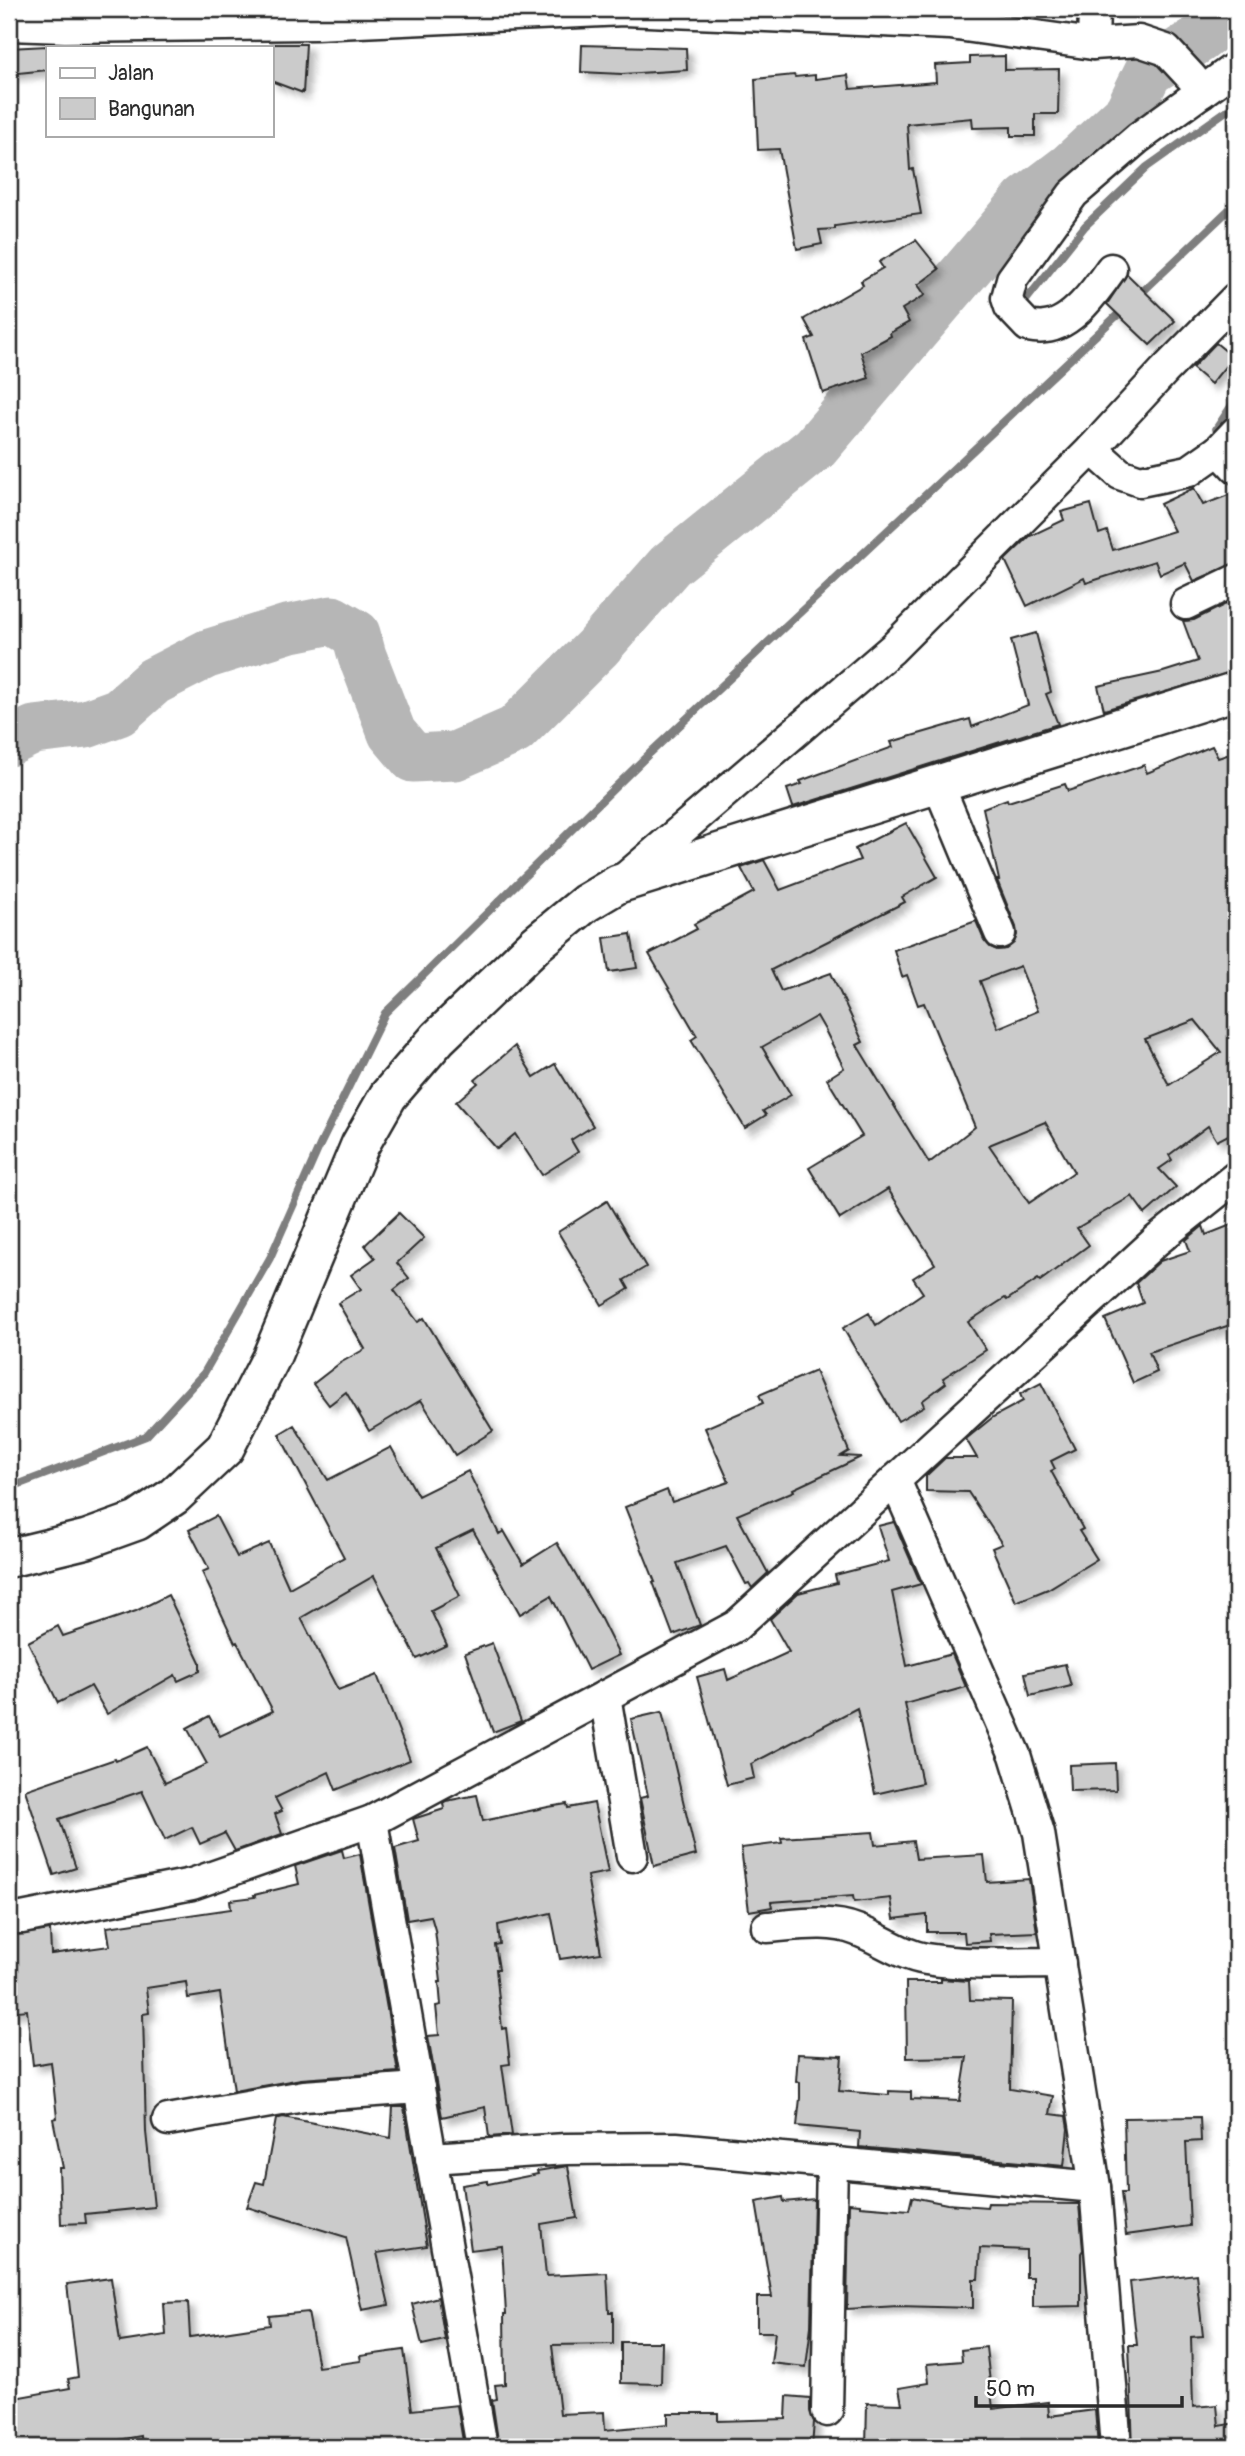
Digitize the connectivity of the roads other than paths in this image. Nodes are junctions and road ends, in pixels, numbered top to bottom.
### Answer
1 (1094, 9) edge
2 (596, 10) edge
3 (9, 25) edge
4 (1093, 44) junction
5 (1236, 66) edge
6 (1197, 85) junction
7 (1111, 269) dead end
8 (1236, 298) edge
9 (1229, 448) edge
10 (1092, 449) junction
11 (1236, 580) edge
12 (1186, 604) dead end
13 (1236, 691) edge
14 (938, 784) junction
15 (618, 884) junction
16 (1000, 933) dead end
17 (1236, 1177) edge
18 (895, 1480) junction
19 (9, 1558) edge
20 (605, 1696) junction
21 (372, 1821) junction
22 (632, 1856) dead end
23 (9, 1918) edge
24 (767, 1927) dead end
25 (1060, 1963) junction
26 (419, 2088) junction
27 (168, 2120) dead end
28 (431, 2158) junction
29 (832, 2162) junction
30 (1096, 2187) junction
31 (827, 2411) dead end
32 (482, 2447) edge
33 (1116, 2447) edge

1 - 4 street
2 - 3 street
2 - 4 street
4 - 6 street
5 - 6 street
6 - 7 street
8 - 10 street
9 - 10 street
10 - 15 street
11 - 12 street
13 - 14 street
14 - 15 street
14 - 16 street
15 - 19 street
17 - 18 street
18 - 20 street
18 - 25 street
20 - 21 street
20 - 22 street
21 - 23 street
21 - 26 street
24 - 25 street
25 - 30 street
26 - 27 street
26 - 28 street
28 - 29 street
28 - 32 street
29 - 30 street
29 - 31 street
30 - 33 street

